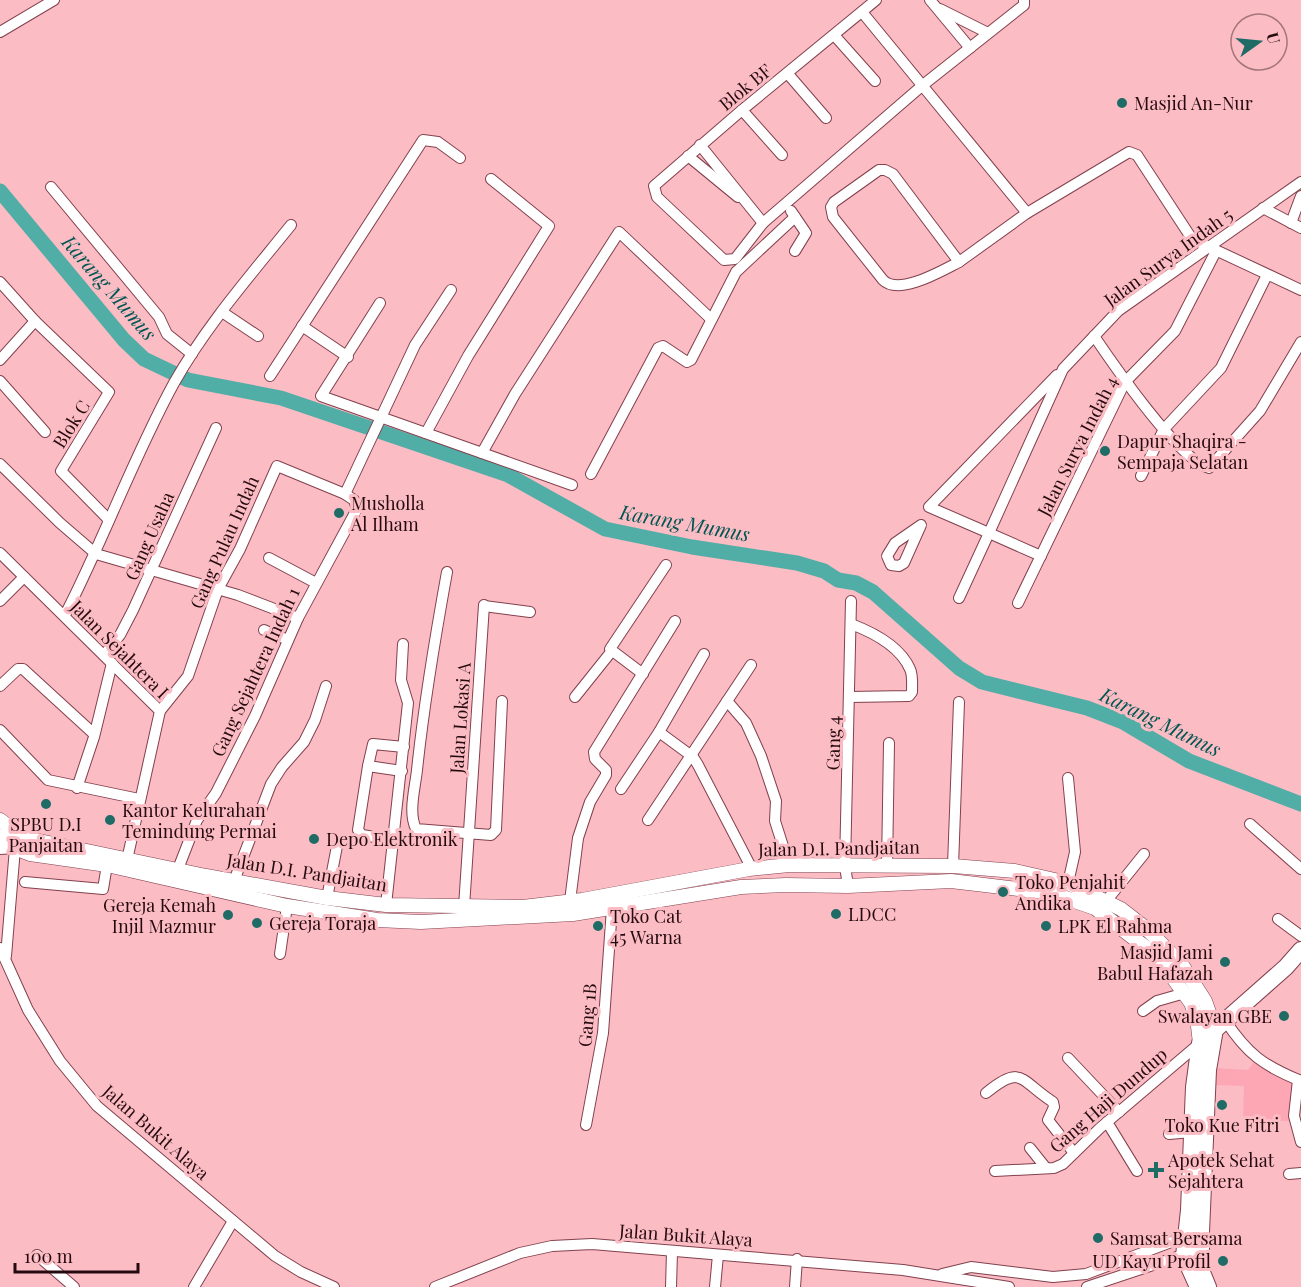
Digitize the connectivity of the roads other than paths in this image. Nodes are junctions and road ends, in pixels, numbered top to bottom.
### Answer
1 (54, 0) edge
2 (876, 0) edge
3 (1024, 0) edge
4 (932, 3) edge
5 (862, 12) junction
6 (0, 32) edge
7 (988, 33) junction
8 (834, 35) junction
9 (970, 48) junction
10 (788, 74) junction
11 (874, 81) dead end
12 (923, 86) junction
13 (742, 110) junction
14 (826, 118) dead end
15 (700, 145) junction
16 (782, 154) dead end
17 (688, 156) junction
18 (460, 158) dead end
19 (491, 179) dead end
20 (1301, 182) edge
21 (51, 187) dead end
22 (1301, 196) edge
23 (743, 200) junction
24 (785, 204) junction
25 (1263, 208) junction
26 (1027, 213) junction
27 (798, 222) junction
28 (763, 223) junction
29 (291, 225) dead end
30 (1296, 226) edge
31 (1212, 250) junction
32 (795, 251) dead end
33 (958, 262) junction
34 (1267, 275) junction
35 (2, 289) edge
36 (452, 290) dead end
37 (1301, 290) edge
38 (380, 303) dead end
39 (222, 312) junction
40 (711, 319) junction
41 (35, 321) junction
42 (302, 326) junction
43 (258, 336) dead end
44 (1094, 336) junction
45 (1301, 342) edge
46 (192, 355) junction
47 (348, 357) junction
48 (0, 360) edge
49 (1063, 369) junction
50 (270, 376) dead end
51 (0, 381) edge
52 (1125, 382) junction
53 (381, 418) junction
54 (216, 428) dead end
55 (1164, 429) junction
56 (45, 432) dead end
57 (426, 433) junction
58 (482, 453) junction
59 (0, 464) edge
60 (591, 474) dead end
61 (1141, 476) dead end
62 (572, 485) dead end
63 (345, 494) junction
64 (929, 507) junction
65 (109, 520) junction
66 (921, 525) dead end
67 (989, 533) junction
68 (0, 553) edge
69 (96, 554) junction
70 (1041, 556) junction
71 (269, 558) dead end
72 (666, 565) dead end
73 (152, 570) junction
74 (447, 572) dead end
75 (24, 577) junction
76 (315, 583) junction
77 (218, 589) junction
78 (959, 598) dead end
79 (0, 601) edge
80 (851, 601) dead end
81 (1018, 603) dead end
82 (530, 612) dead end
83 (65, 615) junction
84 (298, 618) junction
85 (675, 621) dead end
86 (851, 624) junction
87 (264, 630) dead end
88 (288, 640) junction
89 (403, 644) dead end
90 (610, 652) junction
91 (704, 654) dead end
92 (108, 659) junction
93 (751, 665) dead end
94 (643, 674) junction
95 (0, 686) edge
96 (326, 686) dead end
97 (574, 697) dead end
98 (850, 697) junction
99 (502, 701) dead end
100 (726, 701) junction
101 (959, 702) dead end
102 (160, 711) junction
103 (0, 730) edge
104 (659, 732) junction
105 (94, 734) junction
106 (889, 743) dead end
107 (404, 747) junction
108 (691, 756) junction
109 (368, 766) junction
110 (402, 771) junction
111 (1068, 778) dead end
112 (77, 788) junction
113 (621, 789) dead end
114 (139, 799) junction
115 (648, 820) dead end
116 (1250, 824) dead end
117 (470, 833) junction
118 (1, 834) edge
119 (394, 840) junction
120 (337, 846) dead end
121 (15, 848) junction
122 (1143, 854) dead end
123 (127, 860) junction
124 (789, 865) junction
125 (107, 866) junction
126 (845, 866) junction
127 (887, 866) junction
128 (954, 866) junction
129 (178, 869) junction
130 (752, 869) junction
131 (1301, 869) edge
132 (234, 881) junction
133 (25, 882) dead end
134 (1068, 883) junction
135 (848, 886) junction
136 (327, 898) junction
137 (1107, 900) junction
138 (570, 901) junction
139 (386, 905) junction
140 (287, 906) junction
141 (458, 907) junction
142 (612, 908) junction
143 (1278, 919) dead end
144 (452, 921) junction
145 (1301, 936) edge
146 (1301, 950) edge
147 (3, 952) edge
148 (280, 954) dead end
149 (1185, 993) junction
150 (1143, 1011) dead end
151 (1220, 1025) junction
152 (1200, 1043) junction
153 (1068, 1058) dead end
154 (1299, 1080) edge
155 (986, 1093) dead end
156 (1119, 1112) junction
157 (1107, 1122) junction
158 (586, 1125) dead end
159 (1192, 1132) junction
160 (1169, 1134) dead end
161 (1301, 1142) edge
162 (1030, 1148) dead end
163 (1074, 1153) junction
164 (1046, 1168) junction
165 (995, 1171) dead end
166 (1137, 1171) dead end
167 (1301, 1173) edge
168 (1289, 1174) dead end
169 (233, 1221) junction
170 (1194, 1234) junction
171 (1201, 1249) junction
172 (672, 1251) junction
173 (1148, 1253) junction
174 (37, 1255) dead end
175 (718, 1255) junction
176 (1184, 1256) junction
177 (796, 1260) junction
178 (1152, 1268) junction
179 (941, 1274) junction
180 (1032, 1281) edge
181 (1111, 1284) edge
182 (75, 1287) edge
183 (194, 1287) edge
184 (334, 1287) edge
185 (435, 1287) edge
186 (671, 1287) edge
187 (715, 1287) edge
188 (795, 1287) edge
189 (1009, 1287) edge
190 (1087, 1287) edge
191 (1198, 1287) edge
192 (1208, 1287) edge

1 - 6 street
2 - 5 street, Blok BF
3 - 7 street
4 - 7 street
4 - 9 street
5 - 8 street, Blok BF
5 - 12 street
7 - 9 street
8 - 10 street, Blok BF
8 - 11 street
9 - 12 street
10 - 13 street, Blok BF
10 - 14 street
12 - 24 street
12 - 26 street
13 - 15 street, Blok BF
13 - 16 street
15 - 17 street, Blok BF
15 - 23 street
17 - 23 street
17 - 28 street, Blok BF
18 - 42 street
19 - 57 street
20 - 25 street, Jalan Surya Indah 5
21 - 46 street
22 - 30 street
23 - 28 street
24 - 27 street
24 - 28 street
25 - 30 street
25 - 31 street, Jalan Surya Indah 5
26 - 31 street
26 - 33 street
27 - 32 street
27 - 40 street
29 - 39 street
31 - 34 street
31 - 44 street, Jalan Surya Indah 5
31 - 52 street, Jalan Surya Indah 4
33 - 33 street
34 - 37 street
34 - 55 street
35 - 41 street
36 - 53 street
38 - 47 street
39 - 43 street
39 - 46 street
40 - 58 street
40 - 60 street
41 - 48 street
41 - 65 street, Blok C
42 - 47 street
42 - 50 street
44 - 49 street, Jalan Surya Indah 5
44 - 52 street
45 - 55 street
46 - 65 street
47 - 53 street
49 - 64 street, Jalan Surya Indah 5
49 - 67 street, Jalan Surya Indah 5
51 - 56 street
52 - 55 street
52 - 70 street, Jalan Surya Indah 4
53 - 57 street
53 - 63 street
54 - 73 street, Gang Usaha
55 - 61 street
57 - 58 street
58 - 62 street
59 - 69 street
63 - 76 street, Gang Sejahtera Indah 1
63 - 77 street, Gang Pulau Indah
64 - 66 street
64 - 67 street
65 - 69 street
67 - 70 street
67 - 78 street, Jalan Surya Indah 5
68 - 75 street, Jalan Sejahtera I
69 - 73 street
69 - 83 street
70 - 81 street, Jalan Surya Indah 4
71 - 76 street
72 - 90 street
73 - 77 street
73 - 92 street, Gang Usaha
74 - 117 street
75 - 79 street
75 - 83 street, Jalan Sejahtera I
76 - 84 street, Gang Sejahtera Indah 1
77 - 84 street
77 - 102 street, Gang Pulau Indah
80 - 86 street, Gang 4
82 - 117 street, Jalan Lokasi A
83 - 92 street, Jalan Sejahtera I
84 - 88 street, Gang Sejahtera Indah 1
85 - 94 street
86 - 98 street, Gang 4
86 - 98 street
87 - 88 street
88 - 129 street, Gang Sejahtera Indah 1
89 - 107 street
90 - 94 street
90 - 97 street
91 - 104 street
92 - 102 street, Jalan Sejahtera I
92 - 105 street
93 - 100 street
94 - 138 street
95 - 105 street
96 - 132 street
98 - 126 street, Gang 4
99 - 117 street
100 - 108 street
100 - 124 street
101 - 128 street
102 - 114 street, Jalan Sejahtera I
103 - 112 street
104 - 108 street
104 - 113 street
105 - 112 street
106 - 127 street
107 - 109 street
107 - 110 street
108 - 115 street
108 - 130 street
109 - 110 street
109 - 119 street
110 - 119 street
111 - 134 street
112 - 114 street
114 - 123 street, Jalan Sejahtera I
116 - 131 street
117 - 141 street, Jalan Lokasi A
118 - 121 main road
118 - 123 main road, Jalan D.I. Pandjaitan
119 - 139 street
120 - 136 street
121 - 125 main road, Jalan D.I. Pandjaitan
121 - 147 street, Jalan Bukit Alaya
122 - 137 street
123 - 129 main road, Jalan D.I. Pandjaitan
124 - 126 main road, Jalan D.I. Pandjaitan
124 - 130 main road, Jalan D.I. Pandjaitan
125 - 133 street
125 - 140 main road, Jalan D.I. Pandjaitan
126 - 127 main road, Jalan D.I. Pandjaitan
126 - 135 street, Gang 4
127 - 128 main road, Jalan D.I. Pandjaitan
128 - 134 main road, Jalan D.I. Pandjaitan
129 - 132 main road, Jalan D.I. Pandjaitan
130 - 138 main road, Jalan D.I. Pandjaitan
132 - 136 main road, Jalan D.I. Pandjaitan
134 - 137 main road, Jalan D.I. Pandjaitan
135 - 142 main road, Jalan D.I. Pandjaitan
135 - 149 main road, Jalan D.I. Pandjaitan
136 - 139 main road, Jalan D.I. Pandjaitan
137 - 151 main road, Jalan D.I. Pandjaitan
138 - 141 main road, Jalan D.I. Pandjaitan
139 - 141 main road, Jalan D.I. Pandjaitan
140 - 144 main road, Jalan D.I. Pandjaitan
140 - 148 street
141 - 144 main road
142 - 144 main road, Jalan D.I. Pandjaitan
142 - 158 street, Gang 1B
143 - 145 street
146 - 151 highway
147 - 169 street, Jalan Bukit Alaya
149 - 150 street
149 - 152 main road, Jalan D.I. Pandjaitan
151 - 152 highway
151 - 154 street
151 - 170 highway, Jalan D.I. Pandjaitan
152 - 156 street, Gang Haji Dundup
152 - 159 highway, Jalan D.I. Pandjaitan
153 - 156 street
154 - 161 street
155 - 163 street
156 - 157 street, Gang Haji Dundup
157 - 163 street, Gang Haji Dundup
157 - 166 street
159 - 160 street
159 - 170 highway, Jalan D.I. Pandjaitan
162 - 164 street
163 - 164 street, Gang Haji Dundup
164 - 165 street, Gang Haji Dundup
167 - 168 street
169 - 183 street
169 - 184 street, Jalan Bukit Alaya
170 - 171 highway, Jalan D.I. Pandjaitan
170 - 173 street, Jalan Bukit Alaya
170 - 176 highway, Jalan D.I. Pandjaitan
171 - 176 street
171 - 192 highway, Jalan D.I. Pandjaitan
172 - 175 street, Jalan Bukit Alaya
172 - 185 street, Jalan Bukit Alaya
172 - 186 street
173 - 178 street
173 - 180 street, Jalan Bukit Alaya
174 - 182 street
175 - 177 street, Jalan Bukit Alaya
175 - 187 street
176 - 178 street
176 - 191 highway
177 - 179 street, Jalan Bukit Alaya
177 - 188 street
178 - 181 street
179 - 180 street, Jalan Bukit Alaya
179 - 189 street, Jalan Bukit Alaya
181 - 190 street

